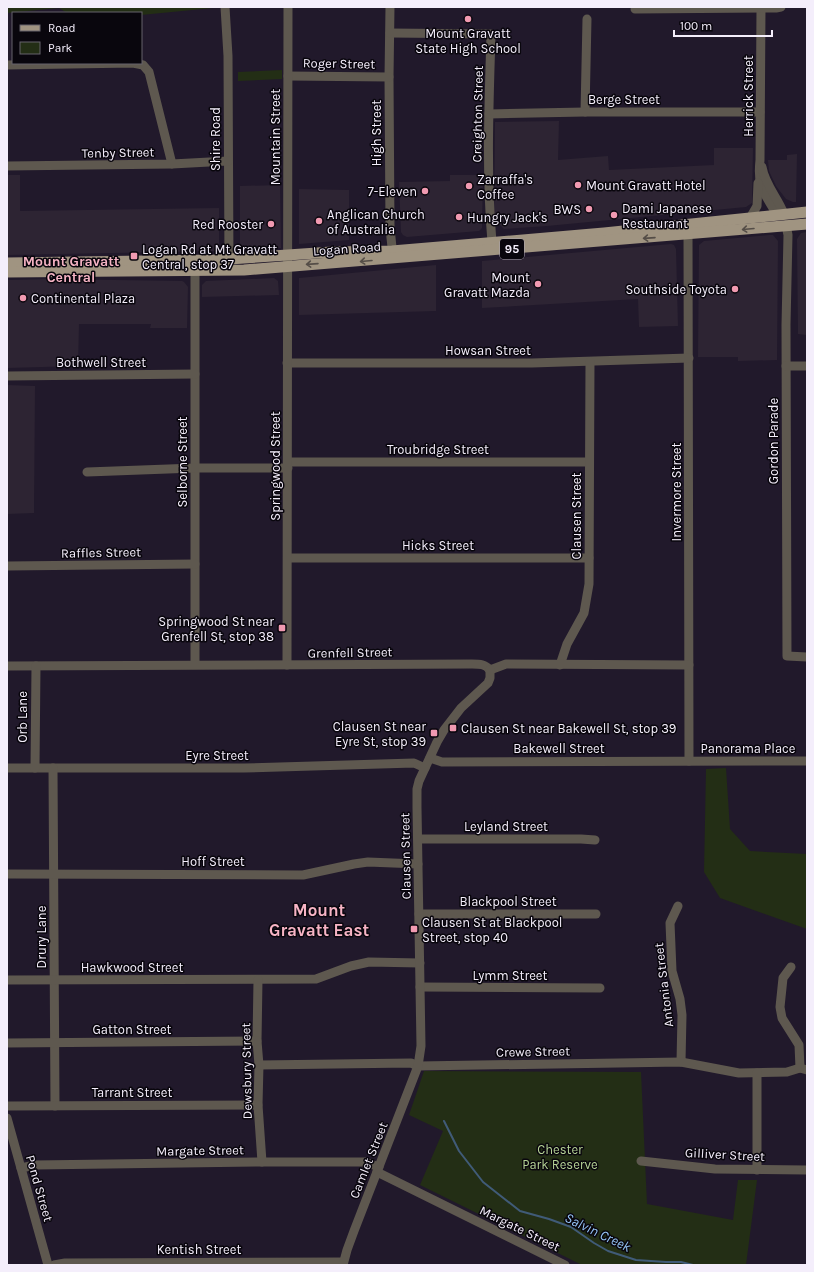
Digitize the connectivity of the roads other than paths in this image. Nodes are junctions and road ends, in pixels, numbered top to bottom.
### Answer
1 (225, 7) edge
2 (288, 7) edge
3 (390, 7) edge
4 (686, 7) edge
5 (781, 7) edge
6 (761, 8) junction
7 (635, 9) dead end
8 (587, 19) dead end
9 (390, 33) junction
10 (7, 65) edge
11 (288, 76) junction
12 (389, 77) junction
13 (585, 112) junction
14 (760, 112) junction
15 (489, 114) junction
16 (760, 160) junction
17 (228, 162) junction
18 (172, 164) junction
19 (7, 166) edge
20 (759, 175) junction
21 (807, 212) edge
22 (780, 214) junction
23 (750, 218) junction
24 (807, 224) edge
25 (786, 225) junction
26 (688, 229) junction
27 (492, 242) junction
28 (288, 255) junction
29 (392, 255) junction
30 (229, 260) junction
31 (7, 263) edge
32 (195, 266) junction
33 (288, 266) junction
34 (229, 271) junction
35 (7, 272) edge
36 (689, 358) junction
37 (590, 362) junction
38 (287, 363) junction
39 (786, 366) junction
40 (807, 366) edge
41 (195, 374) junction
42 (7, 376) edge
43 (589, 462) junction
44 (288, 465) junction
45 (195, 468) junction
46 (87, 472) dead end
47 (288, 558) junction
48 (589, 558) junction
49 (195, 564) junction
50 (7, 566) edge
51 (807, 657) edge
52 (195, 664) junction
53 (689, 664) junction
54 (287, 665) junction
55 (560, 665) junction
56 (7, 666) edge
57 (36, 666) junction
58 (490, 670) junction
59 (430, 758) junction
60 (689, 761) junction
61 (807, 761) edge
62 (7, 768) edge
63 (35, 768) junction
64 (53, 768) junction
65 (425, 768) junction
66 (418, 839) junction
67 (595, 840) dead end
68 (418, 864) junction
69 (7, 874) edge
70 (54, 874) junction
71 (678, 906) dead end
72 (419, 914) junction
73 (596, 914) dead end
74 (420, 963) junction
75 (790, 967) dead end
76 (7, 980) edge
77 (54, 980) junction
78 (258, 980) junction
79 (420, 987) junction
80 (600, 988) dead end
81 (257, 1041) junction
82 (7, 1043) edge
83 (55, 1043) junction
84 (681, 1062) junction
85 (259, 1064) junction
86 (418, 1066) junction
87 (803, 1069) edge
88 (757, 1073) junction
89 (258, 1105) junction
90 (7, 1106) edge
91 (55, 1106) junction
92 (7, 1118) edge
93 (641, 1161) dead end
94 (262, 1162) junction
95 (21, 1168) junction
96 (378, 1170) junction
97 (757, 1170) junction
98 (807, 1170) edge
99 (343, 1263) edge
100 (48, 1265) edge
101 (54, 1265) edge
102 (565, 1265) edge

1 - 17 street, Shire Road
2 - 11 street, Mountain Street
3 - 9 street, High Street
4 - 6 street
4 - 7 street
5 - 6 street
6 - 14 street, Herrick Street
8 - 13 street
9 - 12 street, High Street
9 - 15 street, Creighton Street
10 - 18 street
11 - 12 street, Roger Street
11 - 28 street, Mountain Street
12 - 29 street, High Street
13 - 14 street, Berge Street
13 - 15 street, Berge Street
14 - 16 street, Herrick Street
15 - 27 street, Creighton Street
16 - 20 street, Herrick Street
16 - 22 street, Herrick Street
17 - 18 street, Tenby Street
17 - 30 street, Shire Road
18 - 19 street, Tenby Street
20 - 22 street, Herrick Street
20 - 23 street
21 - 22 main road, Logan Road / 95
22 - 23 main road, Logan Road / 95
22 - 25 main road
23 - 26 main road, Logan Road / 95
24 - 25 main road, Logan Road / 95
25 -> 26 main road, Logan Road / 95
25 - 39 street, Gordon Parade
26 - 27 main road, Logan Road / 95
26 -> 29 main road, Logan Road / 95
26 - 36 street, Invermore Street
27 - 29 main road, Logan Road / 95
28 - 29 main road, Logan Road / 95
28 - 30 main road, Logan Road / 95
28 - 33 street, Mountain Street
29 -> 33 main road, Logan Road / 95
30 - 32 main road, Logan Road / 95
30 - 34 street, Shire Road
31 - 32 main road, Logan Road / 95
32 - 34 main road, Logan Road / 95
32 - 35 main road, Logan Road / 95
32 - 41 street, Selborne Street
33 - 34 main road, Logan Road / 95
33 - 38 street, Springwood Street
36 - 37 street, Howsan Street
36 - 53 street, Invermore Street
37 - 38 street, Howsan Street
37 - 43 street, Clausen Street
38 - 44 street, Springwood Street
39 - 40 street
39 - 51 street, Gordon Parade
41 - 42 street, Bothwell Street
41 - 45 street, Selborne Street
43 - 44 street, Troubridge Street
43 - 48 street, Clausen Street
44 - 45 street, Troubridge Street
44 - 47 street, Springwood Street
45 - 46 street, Troubridge Street
45 - 49 street, Selborne Street
47 - 48 street, Hicks Street
47 - 54 street, Springwood Street
48 - 55 street, Clausen Street
49 - 50 street, Raffles Street
49 - 52 street, Selborne Street
52 - 54 street, Grenfell Street
52 - 57 street, Grenfell Street
53 - 55 street
53 - 60 street, Invermore Street
54 - 58 street, Grenfell Street
55 - 58 street
56 - 57 street, Grenfell Street
57 - 63 street, Orb Lane
58 - 59 street, Clausen Street
59 - 60 street, Bakewell Street
59 - 65 street, Clausen Street
60 - 61 street, Panorama Place
62 - 63 street, Eyre Street
63 - 64 street, Eyre Street
64 - 65 street, Eyre Street
64 - 70 street, Drury Lane
65 - 66 street, Clausen Street
66 - 67 street, Leyland Street
66 - 68 street, Clausen Street
68 - 70 street, Hoff Street
68 - 72 street, Clausen Street
69 - 70 street, Hoff Street
70 - 77 street, Drury Lane
71 - 84 street, Antonia Street
72 - 73 street, Blackpool Street
72 - 74 street, Clausen Street
74 - 78 street, Hawkwood Street
74 - 79 street, Clausen Street
75 - 87 street
76 - 77 street, Hawkwood Street
77 - 78 street, Hawkwood Street
77 - 83 street, Drury Lane
78 - 81 street, Dewsbury Street
79 - 80 street, Lymm Street
79 - 86 street, Clausen Street
81 - 83 street, Gatton Street
81 - 85 street, Dewsbury Street
82 - 83 street, Gatton Street
83 - 91 street, Drury Lane
84 - 86 street, Crewe Street
84 - 88 street, Crewe Street
85 - 86 street, Crewe Street
85 - 89 street, Dewsbury Street
86 - 96 street, Camlet Street
87 - 88 street, Crewe Street
88 - 97 street
89 - 91 street, Tarrant Street
89 - 94 street, Dewsbury Street
90 - 91 street, Tarrant Street
92 - 95 street, Pond Street
93 - 97 street, Gilliver Street
94 - 95 street, Margate Street
94 - 96 street, Margate Street
95 - 100 street, Pond Street
96 - 99 street, Camlet Street
96 - 102 street, Margate Street
97 - 98 street, Gilliver Street
99 - 101 street, Kentish Street

